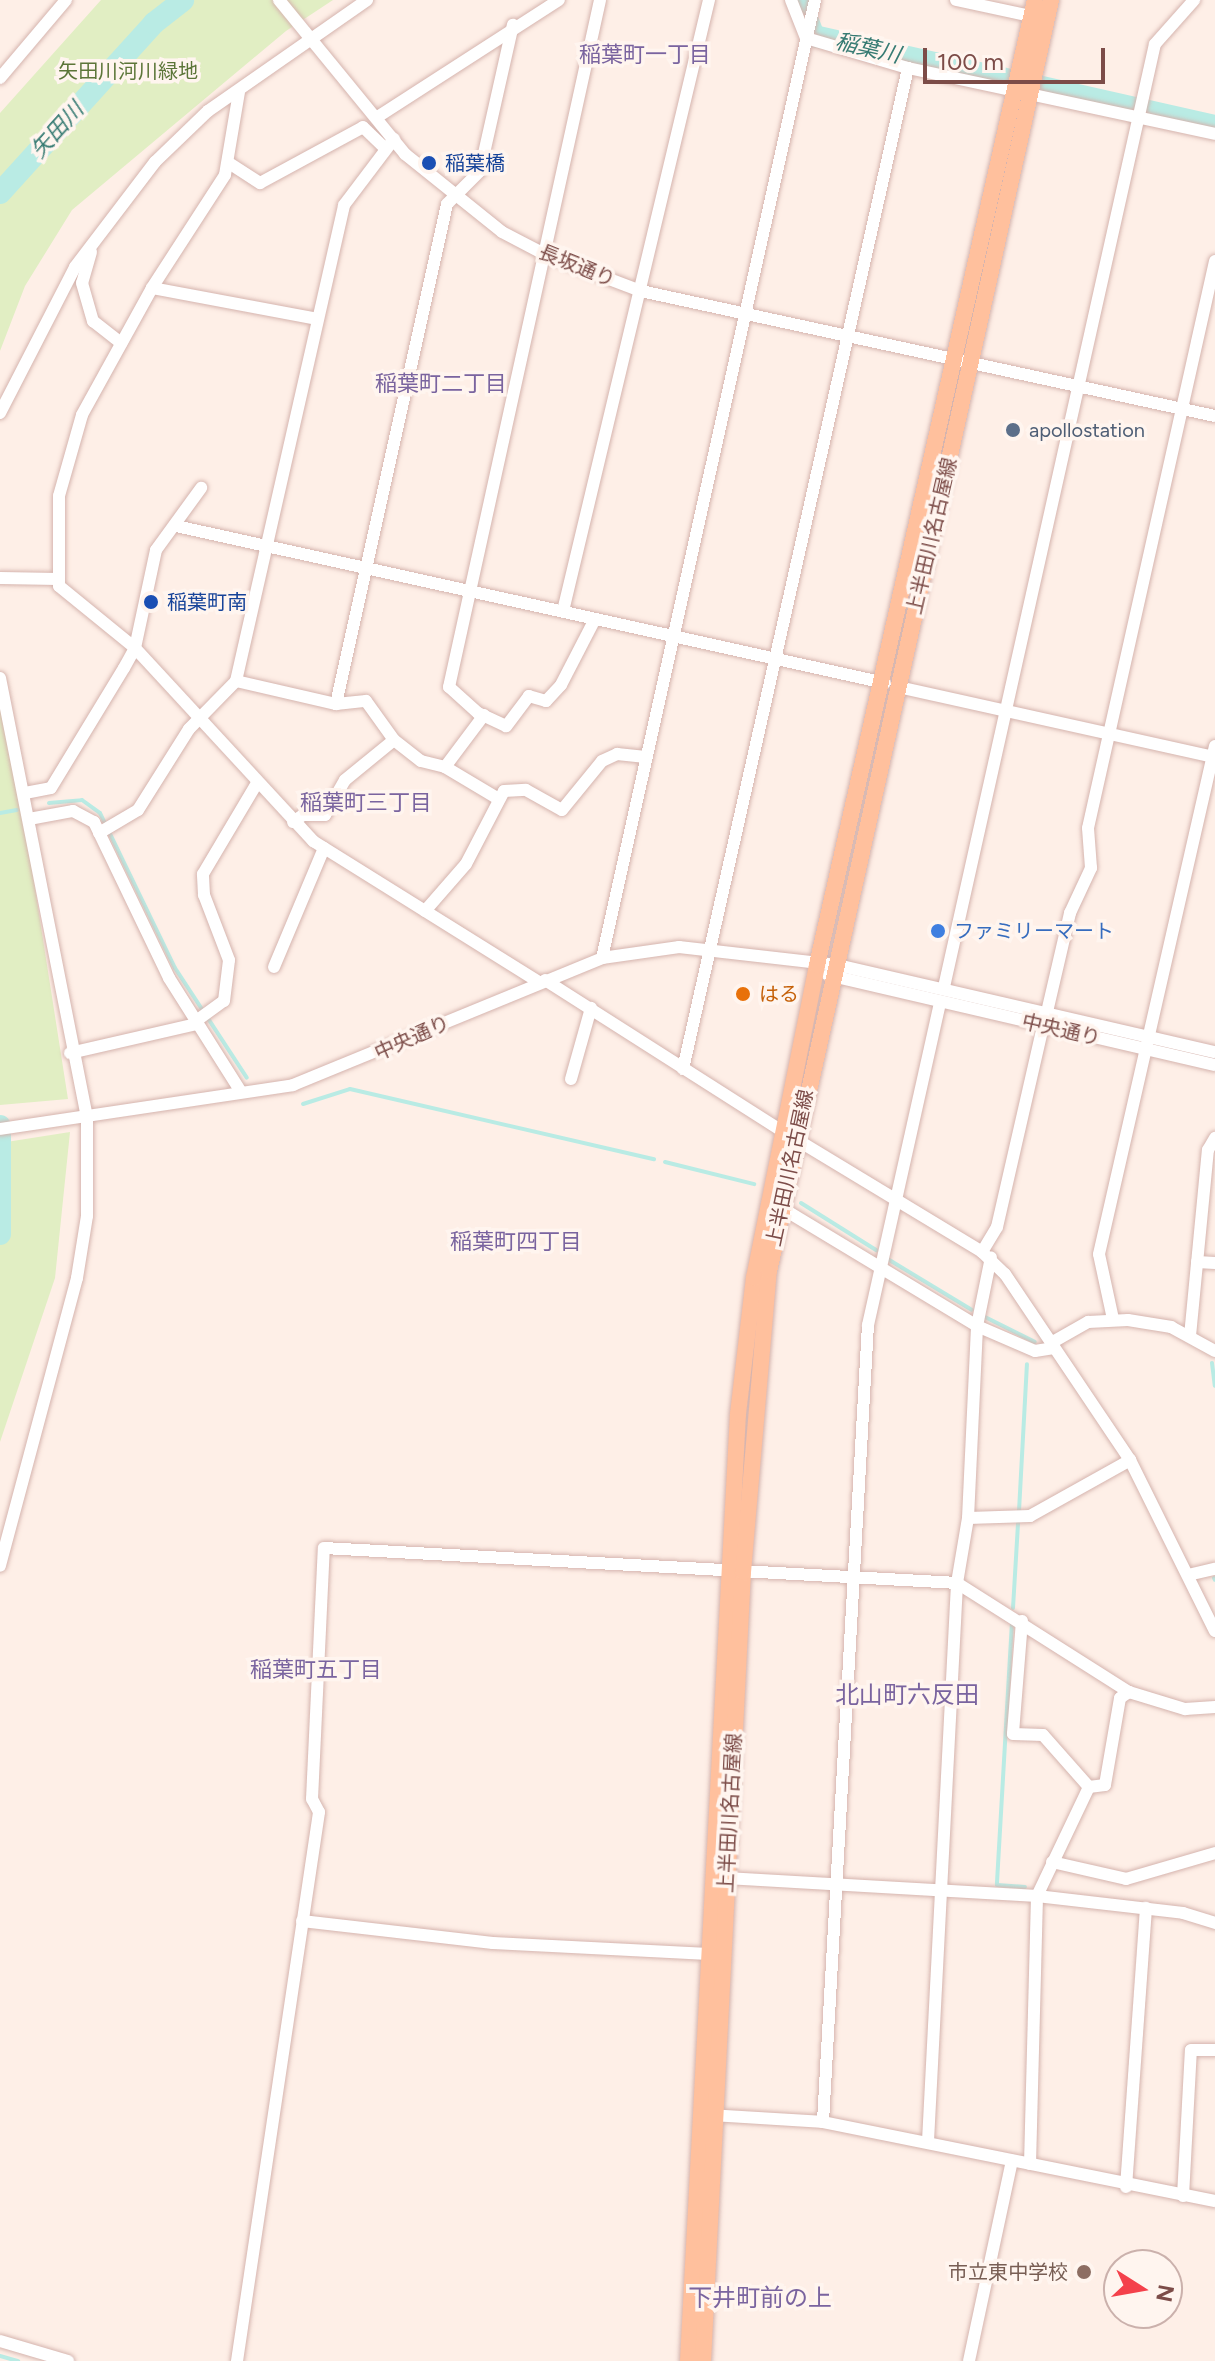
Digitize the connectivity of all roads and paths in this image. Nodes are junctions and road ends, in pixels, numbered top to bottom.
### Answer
1 (66, 0) edge
2 (279, 0) edge
3 (367, 0) edge
4 (559, 0) edge
5 (600, 0) edge
6 (709, 0) edge
7 (791, 0) edge
8 (815, 0) edge
9 (956, 0) edge
10 (1051, 0) edge
11 (1194, 0) edge
12 (1033, 8) edge
13 (513, 25) junction
14 (807, 35) junction
15 (309, 36) junction
16 (908, 68) junction
17 (0, 78) edge
18 (239, 92) junction
19 (1022, 93) junction
20 (1139, 112) junction
21 (379, 116) junction
22 (1215, 134) edge
23 (389, 142) junction
24 (229, 163) junction
25 (453, 194) junction
26 (90, 246) junction
27 (546, 255) junction
28 (1215, 261) edge
29 (152, 288) junction
30 (641, 291) junction
31 (747, 317) junction
32 (317, 319) junction
33 (848, 338) junction
34 (121, 343) junction
35 (963, 363) junction
36 (1079, 383) junction
37 (1180, 409) junction
38 (0, 413) edge
39 (1215, 416) edge
40 (201, 488) dead end
41 (176, 526) junction
42 (266, 546) junction
43 (366, 567) junction
44 (0, 578) edge
45 (58, 579) junction
46 (470, 589) junction
47 (563, 611) junction
48 (595, 619) junction
49 (673, 637) junction
50 (135, 648) junction
51 (772, 658) junction
52 (0, 678) edge
53 (236, 681) junction
54 (891, 685) junction
55 (336, 704) junction
56 (1003, 710) junction
57 (484, 715) junction
58 (199, 720) junction
59 (1110, 734) junction
60 (394, 740) junction
61 (1214, 753) edge
62 (646, 757) junction
63 (445, 767) junction
64 (257, 783) junction
65 (25, 793) junction
66 (497, 798) junction
67 (29, 819) junction
68 (293, 822) junction
69 (106, 829) junction
70 (324, 848) junction
71 (425, 911) junction
72 (709, 947) junction
73 (602, 958) junction
74 (817, 965) junction
75 (274, 967) dead end
76 (835, 972) junction
77 (542, 981) junction
78 (944, 987) junction
79 (940, 1003) junction
80 (591, 1008) junction
81 (1047, 1012) junction
82 (201, 1019) junction
83 (1043, 1026) junction
84 (1149, 1036) junction
85 (1145, 1050) junction
86 (1215, 1052) edge
87 (70, 1053) junction
88 (1215, 1065) edge
89 (683, 1069) junction
90 (571, 1079) dead end
91 (241, 1092) junction
92 (82, 1117) junction
93 (0, 1129) edge
94 (788, 1135) junction
95 (1215, 1138) edge
96 (894, 1202) junction
97 (780, 1207) junction
98 (987, 1254) junction
99 (1197, 1262) junction
100 (1215, 1263) edge
101 (880, 1265) junction
102 (1113, 1319) junction
103 (977, 1326) junction
104 (1190, 1336) junction
105 (1053, 1345) junction
106 (1215, 1351) edge
107 (1130, 1460) junction
108 (968, 1518) junction
109 (0, 1566) edge
110 (1214, 1568) edge
111 (737, 1572) junction
112 (1188, 1575) junction
113 (852, 1578) junction
114 (957, 1583) junction
115 (1022, 1621) junction
116 (1214, 1628) edge
117 (1129, 1692) junction
118 (1215, 1707) edge
119 (1089, 1787) junction
120 (1215, 1853) edge
121 (1052, 1862) junction
122 (726, 1878) junction
123 (835, 1883) junction
124 (941, 1890) junction
125 (1037, 1896) junction
126 (1146, 1908) junction
127 (302, 1921) junction
128 (1215, 1923) edge
129 (709, 1954) junction
130 (1215, 2050) edge
131 (707, 2115) junction
132 (823, 2122) junction
133 (928, 2141) junction
134 (1012, 2161) junction
135 (1030, 2164) junction
136 (1126, 2187) junction
137 (1183, 2196) junction
138 (1215, 2201) edge
139 (0, 2341) edge
140 (68, 2361) edge
141 (237, 2361) edge
142 (688, 2361) edge
143 (703, 2361) edge
144 (969, 2361) edge

1 - 17 street
2 - 15 street, 長坂通り
3 - 15 street
4 - 13 street
5 - 27 street
6 - 30 street
7 - 14 street
8 - 14 street
9 - 12 street
10 - 19 main road, 上半田川名古屋線
11 - 20 street
12 - 19 main road, 上半田川名古屋線
13 - 21 street
13 - 25 street
14 - 16 street
14 - 31 street
15 - 18 street
15 - 21 street, 長坂通り
16 - 19 street
16 - 33 street
18 - 24 street
18 - 26 street
19 - 20 street
19 - 35 main road, 上半田川名古屋線
20 - 22 street
20 - 36 street
21 - 23 street, 長坂通り
23 - 24 street
23 - 25 street, 長坂通り
23 - 32 street
24 - 29 street
25 - 27 street, 長坂通り
25 - 43 street
26 - 34 street
26 - 38 street
27 - 30 street, 長坂通り
27 - 46 street
28 - 37 street
29 - 32 street
29 - 34 street
30 - 31 street, 長坂通り
30 - 47 street
31 - 33 street, 長坂通り
31 - 49 street
32 - 42 street
33 - 35 street, 長坂通り
33 - 51 street
34 - 45 street
35 - 36 street, 長坂通り
35 - 54 main road, 上半田川名古屋線
36 - 37 street, 長坂通り
36 - 56 street
37 - 39 street, 長坂通り
37 - 59 street
40 - 41 street
41 - 42 street
41 - 50 street
42 - 43 street
42 - 53 street
43 - 46 street
43 - 55 street
44 - 45 street
45 - 50 street
46 - 47 street
46 - 57 street
47 - 48 street
48 - 49 street
48 - 57 street
49 - 51 street
49 - 62 street
50 - 58 street
50 - 65 street
51 - 54 street
51 - 72 street
52 - 65 street
53 - 55 street
53 - 58 street
54 - 56 street
54 - 74 main road, 上半田川名古屋線
54 - 76 main road, 上半田川名古屋線
55 - 60 street
56 - 59 street
56 - 78 street
57 - 63 street
58 - 64 street
58 - 69 street
59 - 61 street
59 - 81 street
60 - 63 street
60 - 68 street
61 - 84 street
62 - 66 street
62 - 73 street
63 - 66 street
64 - 68 street
64 - 82 street
65 - 67 street
66 - 71 street
67 - 69 street
67 - 87 street
68 - 70 street
69 - 82 street
70 - 71 street
70 - 75 street
71 - 77 street
72 - 73 street, 中央通り
72 - 74 street, 中央通り
72 - 89 street
73 - 77 street, 中央通り
74 - 76 street, 中央通り
74 - 94 main road, 上半田川名古屋線
76 - 78 street, 中央通り
76 - 79 street, 中央通り
76 - 94 main road, 上半田川名古屋線
77 - 80 street
77 - 91 street, 中央通り
78 - 81 street, 中央通り
79 - 83 street, 中央通り
79 - 96 street
80 - 89 street
80 - 90 street
81 - 84 street, 中央通り
82 - 87 street
82 - 91 street
83 - 85 street, 中央通り
83 - 98 street
84 - 85 street
84 - 86 street, 中央通り
85 - 88 street, 中央通り
85 - 102 street
87 - 92 street
89 - 94 street
91 - 92 street, 中央通り
92 - 93 street, 中央通り
92 - 109 street
94 - 96 street
94 - 97 main road, 上半田川名古屋線
94 - 111 main road, 上半田川名古屋線
95 - 99 street
96 - 98 street
96 - 101 street
97 - 101 street
97 - 111 main road, 上半田川名古屋線
98 - 103 street
98 - 105 street
99 - 100 street
99 - 104 street
101 - 103 street
101 - 113 street
102 - 104 street
102 - 105 street
103 - 105 street
103 - 108 street
104 - 106 street
105 - 107 street
107 - 108 street
107 - 112 street
108 - 114 street
110 - 112 street
111 - 113 street
111 - 122 main road, 上半田川名古屋線
111 - 127 street
111 - 129 main road, 上半田川名古屋線
112 - 116 street
113 - 114 street
113 - 123 street
114 - 115 street
114 - 124 street
115 - 117 street
115 - 119 street
117 - 118 street
117 - 119 street
119 - 121 street
120 - 121 street
121 - 125 street
122 - 123 street
122 - 131 main road, 上半田川名古屋線
123 - 124 street
123 - 132 street
124 - 125 street
124 - 133 street
125 - 126 street
125 - 135 street
126 - 128 street
126 - 136 street
127 - 129 street
127 - 141 street
129 - 131 main road, 上半田川名古屋線
130 - 137 street
131 - 132 street
131 - 142 main road, 上半田川名古屋線
131 - 143 main road, 上半田川名古屋線
132 - 133 street
133 - 134 street
134 - 135 street
134 - 144 street
135 - 136 street
136 - 137 street
137 - 138 street
139 - 140 street

